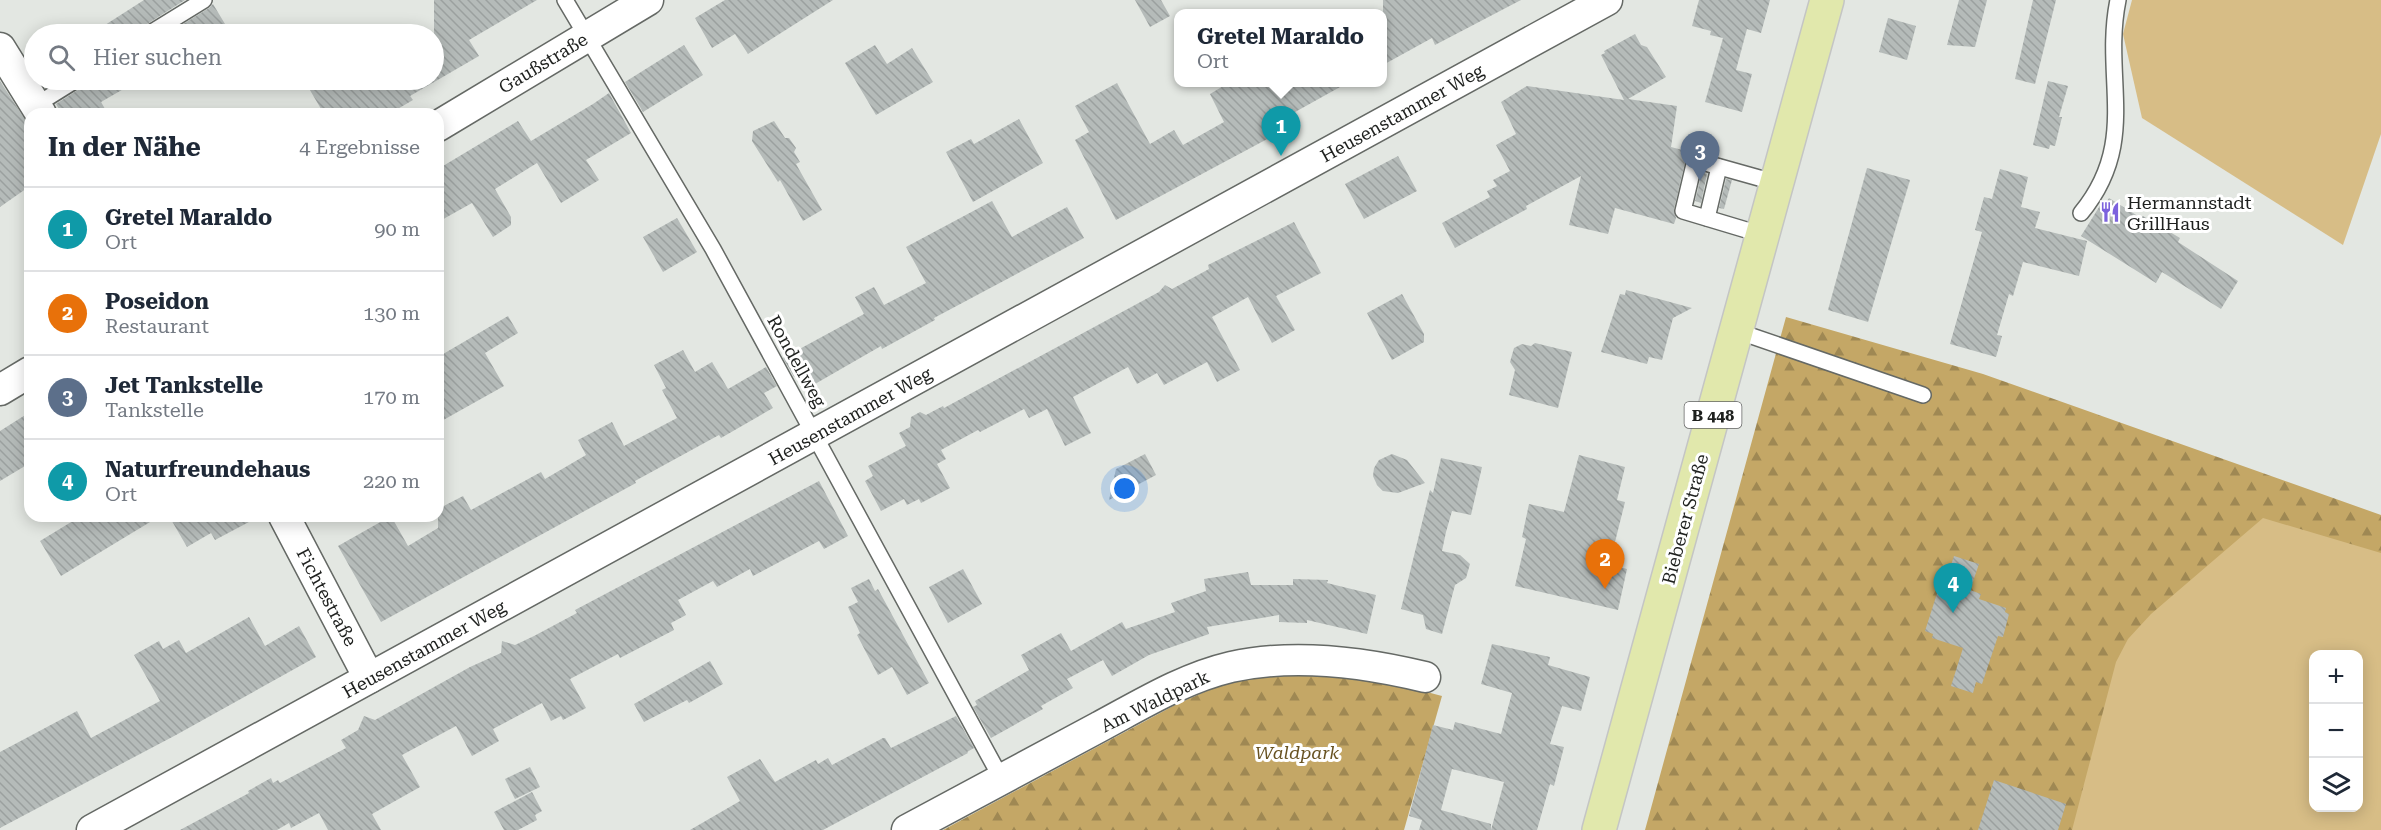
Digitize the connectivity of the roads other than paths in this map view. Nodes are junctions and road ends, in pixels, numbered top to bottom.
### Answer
1 (204, 0) edge
2 (565, 0) edge
3 (648, 0) edge
4 (1607, 0) edge
5 (1827, 0) edge
6 (2118, 0) edge
7 (165, 24) edge
8 (588, 36) junction
9 (0, 48) edge
10 (24, 86) edge
11 (27, 90) edge
12 (63, 90) edge
13 (38, 108) edge
14 (40, 108) edge
15 (444, 122) edge
16 (1719, 167) junction
17 (1777, 183) junction
18 (2081, 213) dead end
19 (1707, 218) junction
20 (1763, 235) junction
21 (1737, 331) junction
22 (24, 376) edge
23 (0, 390) edge
24 (1923, 395) dead end
25 (814, 435) junction
26 (287, 522) edge
27 (1425, 677) dead end
28 (369, 678) junction
29 (1001, 778) junction
30 (92, 830) edge
31 (907, 830) edge
32 (1599, 830) edge

1 - 7 lane
2 - 8 lane, Rondellweg
3 - 8 street, Gaußstraße
4 - 25 street, Heusenstammer Weg
5 - 17 main road, Bieberer Straße / B 448
6 - 18 lane
8 - 15 street, Gaußstraße
8 - 25 lane, Rondellweg
9 - 10 street
11 - 13 street
12 - 14 lane
16 - 17 lane
16 - 19 lane
16 - 19 lane
17 - 20 main road, Bieberer Straße / B 448
19 - 20 lane
20 - 21 main road, Bieberer Straße / B 448
21 - 24 lane
21 - 32 main road, Bieberer Straße / B 448
22 - 23 street
25 - 28 street, Heusenstammer Weg
25 - 29 lane, Rondellweg
26 - 28 street, Fichtestraße
27 - 29 street, Am Waldpark
28 - 30 street, Heusenstammer Weg
29 - 31 street, Am Waldpark

